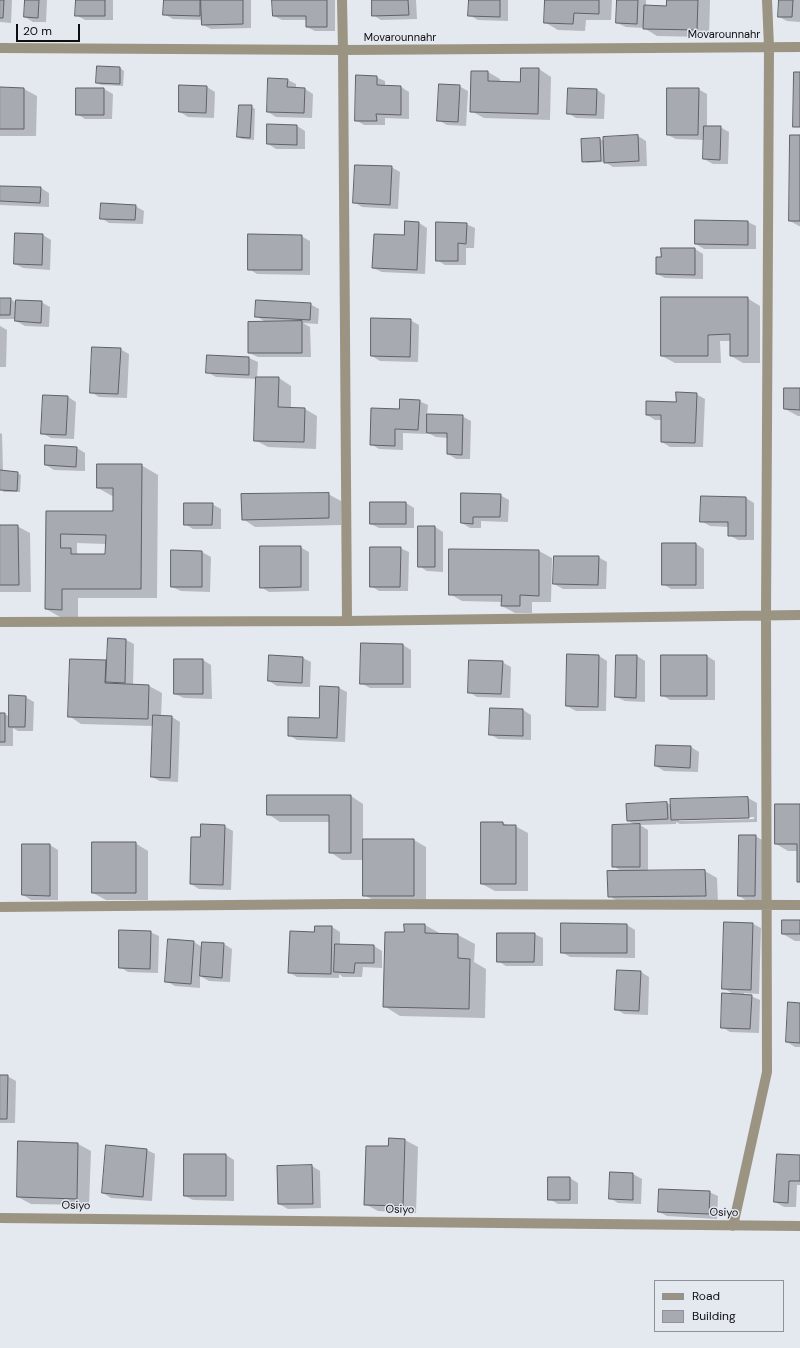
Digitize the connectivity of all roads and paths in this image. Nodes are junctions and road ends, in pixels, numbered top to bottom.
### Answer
1 (342, 0) edge
2 (768, 0) edge
3 (768, 47) junction
4 (800, 47) edge
5 (0, 48) edge
6 (343, 50) junction
7 (766, 615) junction
8 (800, 615) edge
9 (347, 621) junction
10 (0, 622) edge
11 (766, 905) junction
12 (800, 905) edge
13 (0, 907) edge
14 (0, 1218) edge
15 (733, 1226) junction
16 (800, 1226) edge

1 - 6 street
2 - 3 street
3 - 4 street, Movarounnahr
3 - 6 street, Movarounnahr
3 - 7 street
5 - 6 street, Movarounnahr
6 - 9 street
7 - 8 street
7 - 9 street
7 - 11 street
9 - 10 street
11 - 12 street
11 - 13 street
11 - 15 street
14 - 15 street, Osiyo
15 - 16 street, Osiyo

